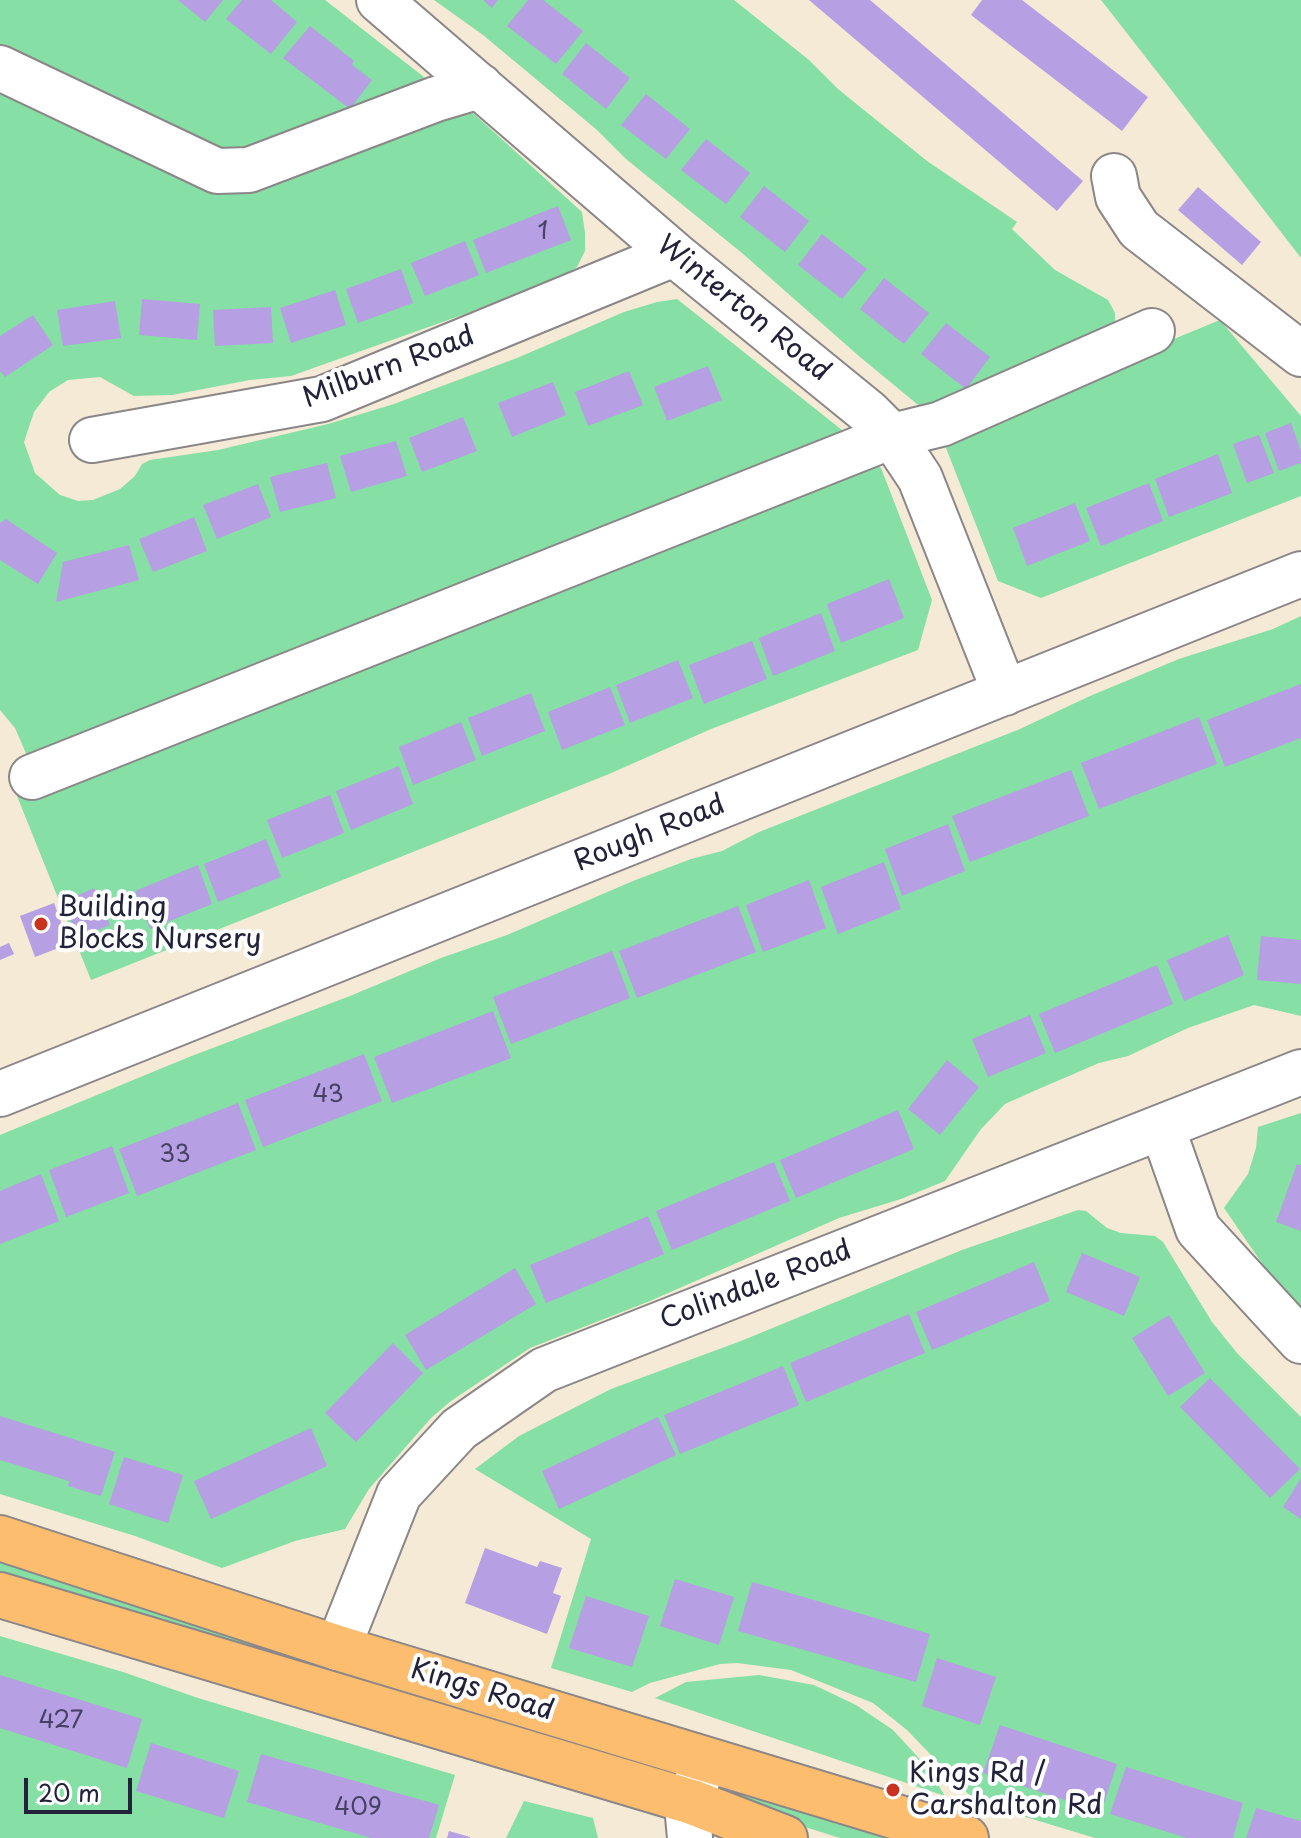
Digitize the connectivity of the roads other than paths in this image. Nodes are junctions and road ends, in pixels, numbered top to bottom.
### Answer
1 (379, 0) edge
2 (0, 68) edge
3 (480, 86) junction
4 (1114, 176) dead end
5 (674, 254) junction
6 (1152, 331) dead end
7 (1301, 354) edge
8 (892, 436) junction
9 (92, 440) dead end
10 (1301, 574) edge
11 (1005, 693) junction
12 (32, 777) dead end
13 (1301, 1072) edge
14 (0, 1094) edge
15 (1162, 1127) junction
16 (1301, 1341) edge
17 (0, 1538) edge
18 (0, 1595) edge
19 (338, 1648) junction
20 (703, 1757) junction
21 (691, 1820) edge
22 (902, 1828) edge
23 (785, 1838) edge
24 (966, 1838) edge

1 - 3 street, Winterton Road
2 - 3 street
3 - 5 street, Winterton Road
4 - 7 street
5 - 8 street, Winterton Road
5 - 9 street, Milburn Road
6 - 8 street
8 - 11 street, Winterton Road
8 - 12 street
10 - 11 street, Rough Road
11 - 14 street, Rough Road
13 - 15 street, Colindale Road
15 - 16 street
15 - 19 street, Colindale Road
17 - 19 main road, Kings Road
18 - 21 main road, Kings Road
19 - 20 main road, Kings Road
20 - 21 street
20 - 22 main road, Kings Road
21 - 23 main road, Kings Road
22 - 24 main road, Kings Road

